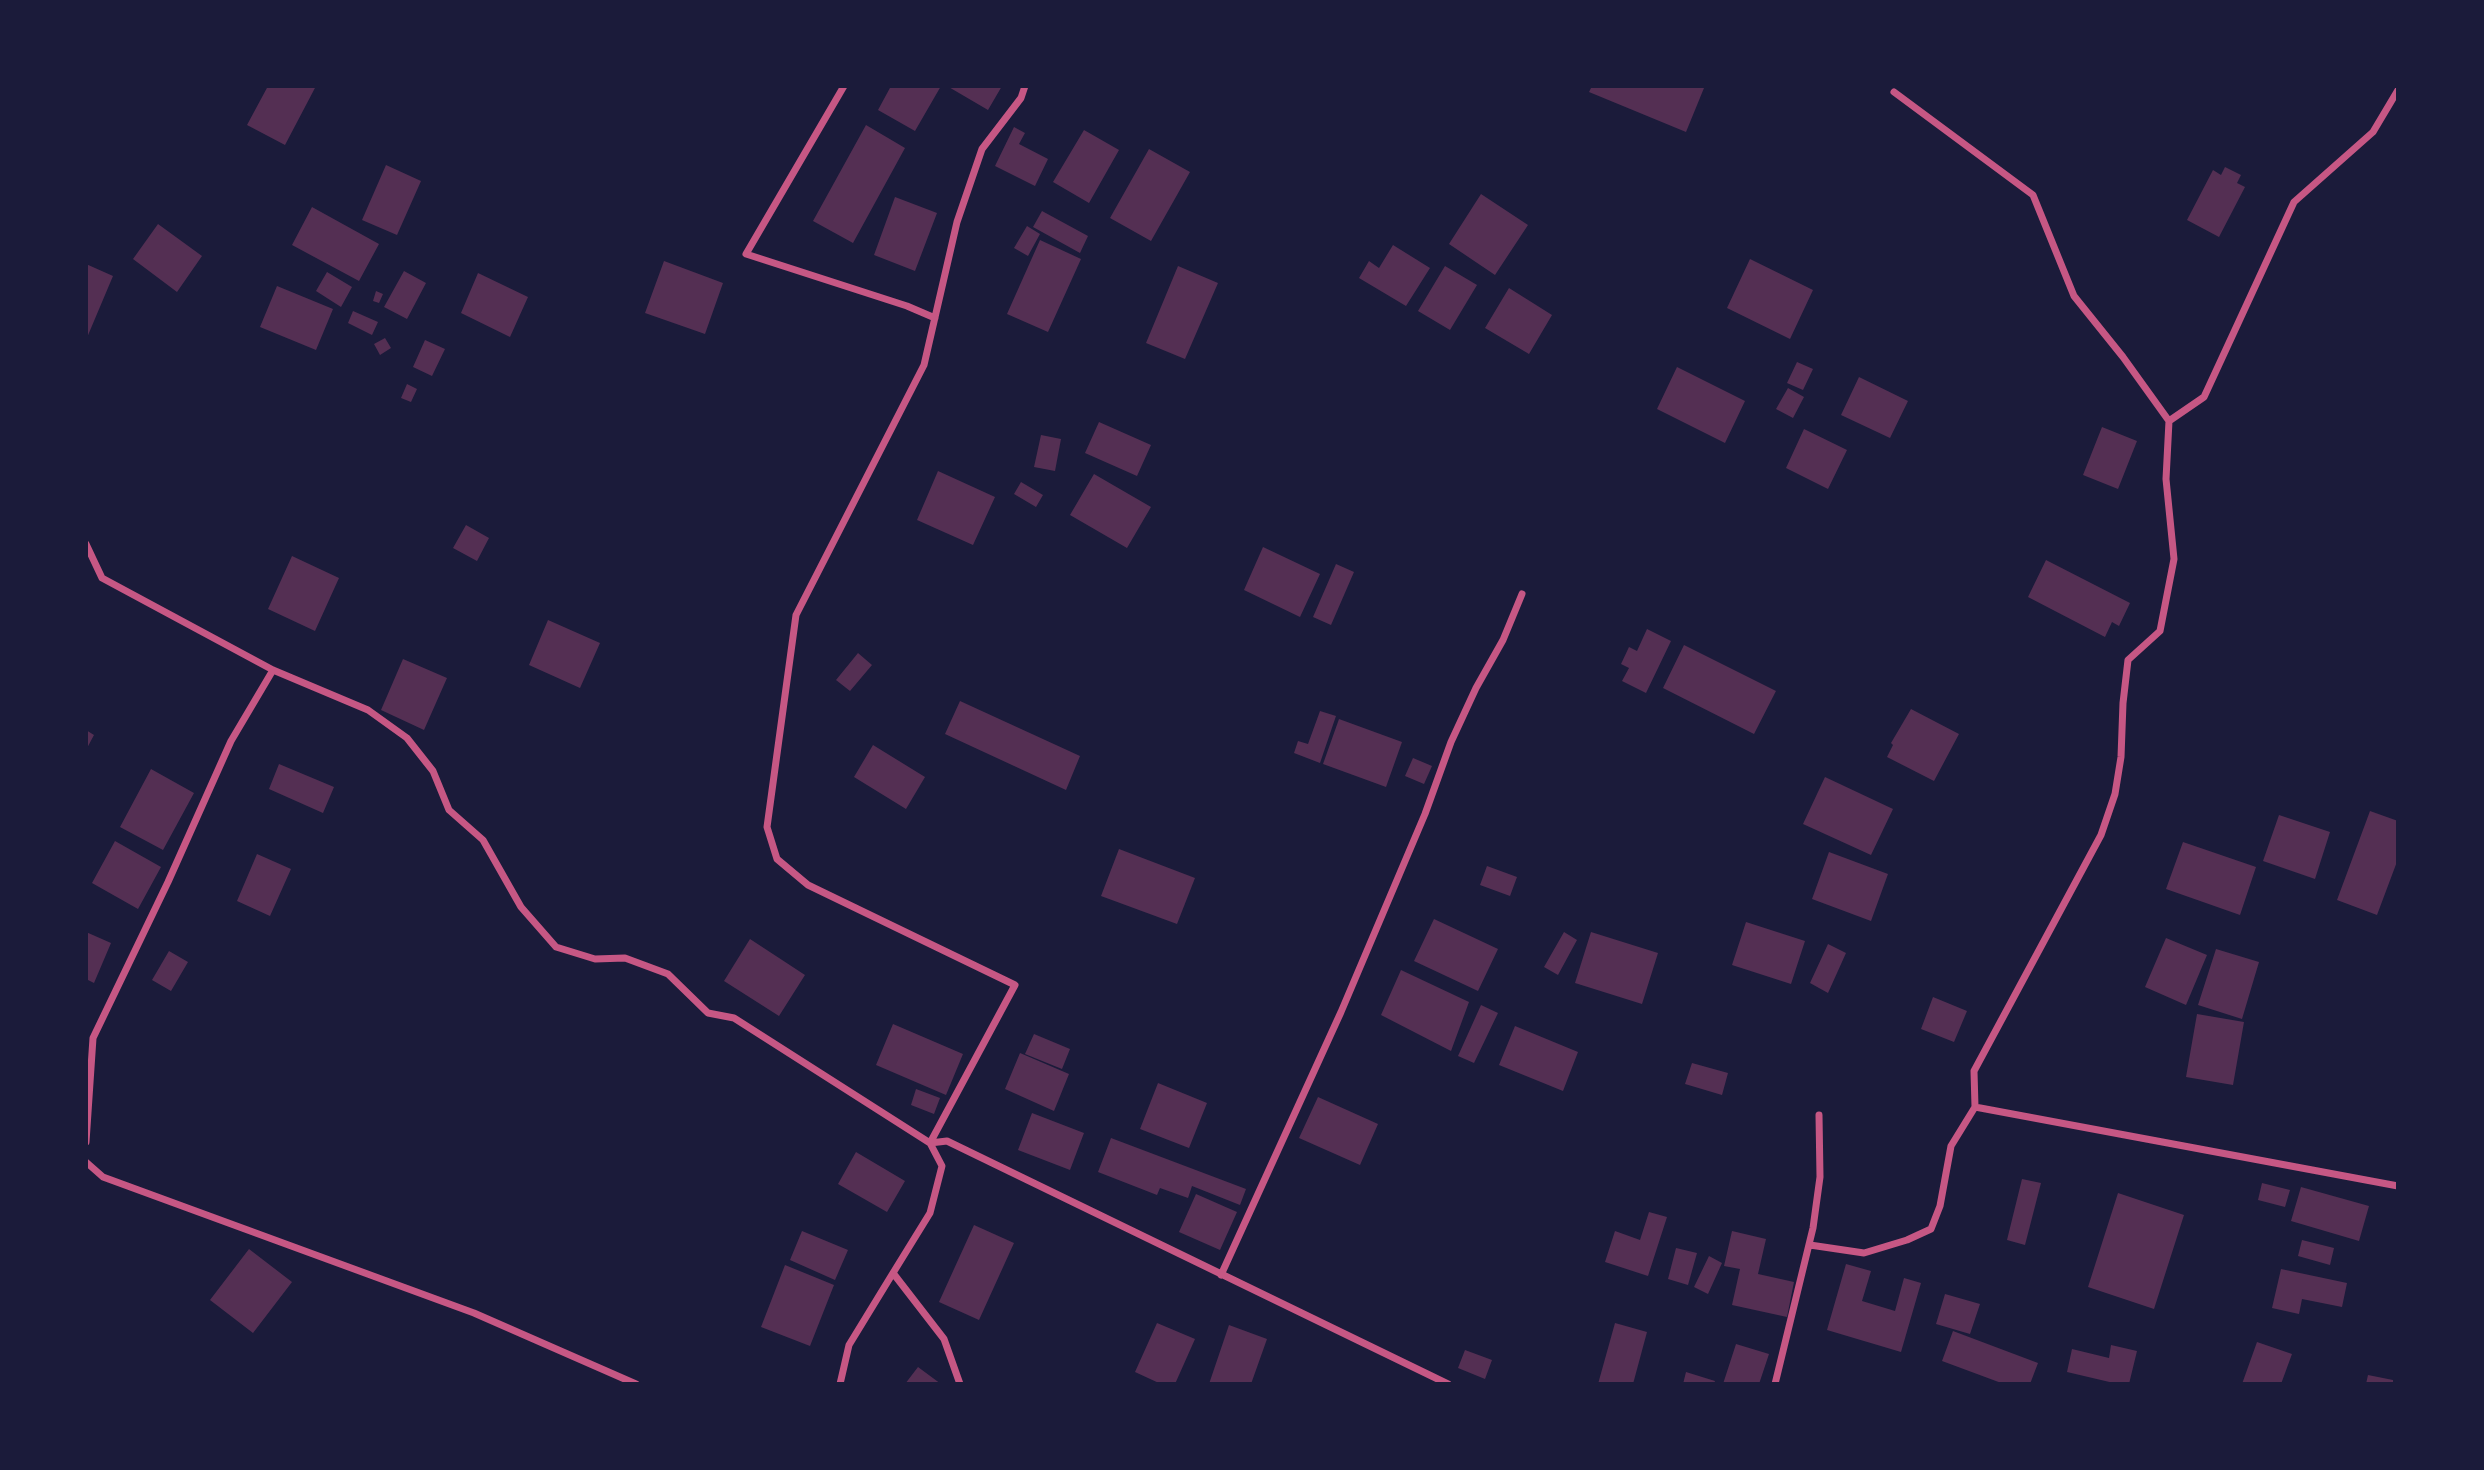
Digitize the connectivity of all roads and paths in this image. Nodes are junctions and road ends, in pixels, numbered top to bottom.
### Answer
1 (844, 86) edge
2 (1025, 86) edge
3 (2398, 90) edge
4 (1894, 92) dead end
5 (935, 318) junction
6 (2169, 421) junction
7 (86, 544) edge
8 (1522, 594) dead end
9 (273, 670) junction
10 (1975, 1107) junction
11 (1819, 1115) dead end
12 (86, 1142) edge
13 (930, 1143) junction
14 (86, 1162) edge
15 (2398, 1186) edge
16 (1810, 1245) junction
17 (894, 1273) junction
18 (1221, 1275) junction
19 (636, 1384) edge
20 (840, 1384) edge
21 (960, 1384) edge
22 (1448, 1384) edge
23 (1775, 1384) edge

1 - 5 street
2 - 5 street
3 - 6 street
4 - 6 street
5 - 13 street
6 - 10 street
7 - 9 street
8 - 18 street
9 - 12 street
9 - 13 street
10 - 15 street
10 - 16 street
11 - 16 street
13 - 17 street
13 - 18 street
14 - 19 street
16 - 23 street
17 - 20 street
17 - 21 street
18 - 22 street

